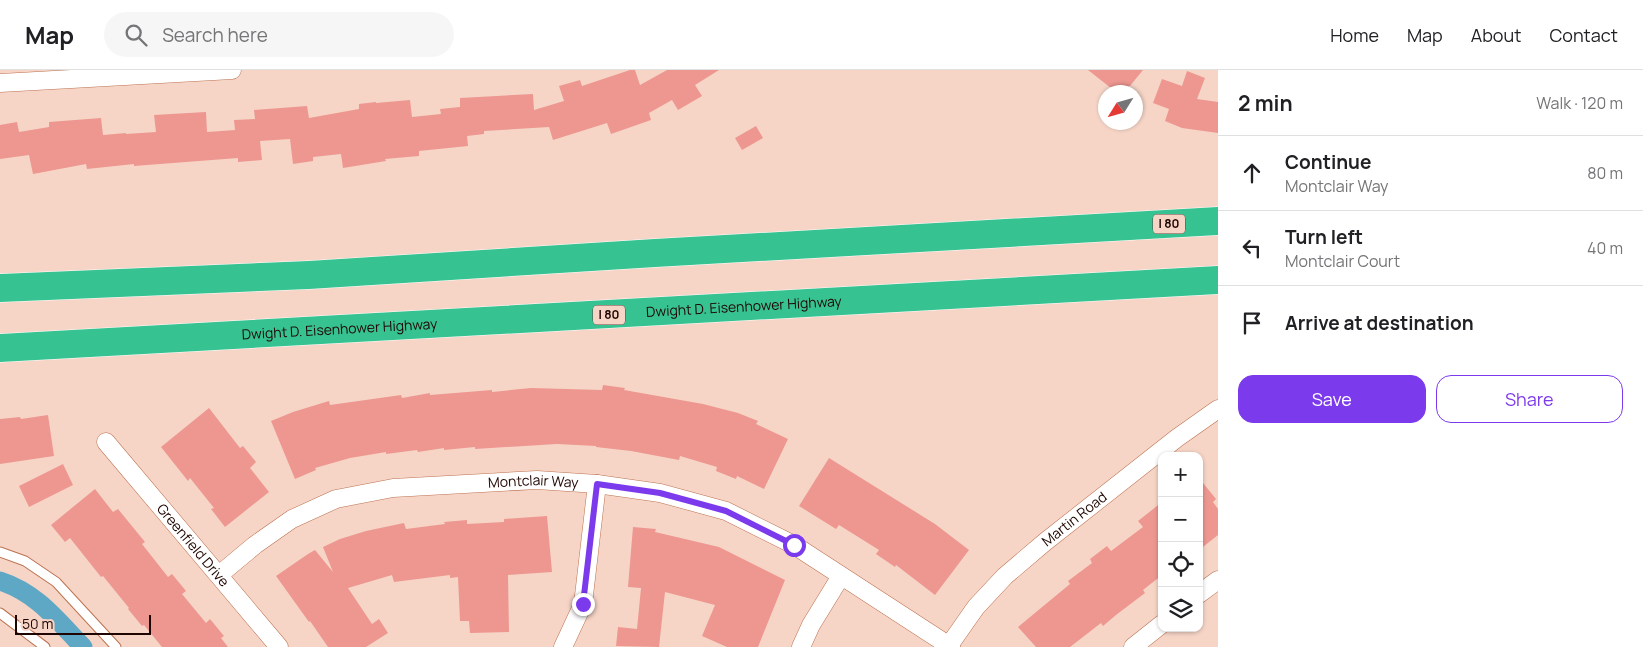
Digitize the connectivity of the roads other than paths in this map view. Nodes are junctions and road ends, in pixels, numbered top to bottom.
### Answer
1 (232, 70) edge
2 (82, 74) edge
3 (0, 83) edge
4 (1218, 221) edge
5 (1218, 280) edge
6 (0, 288) edge
7 (0, 348) edge
8 (1218, 409) edge
9 (106, 442) dead end
10 (597, 484) junction
11 (0, 552) edge
12 (219, 575) junction
13 (841, 576) junction
14 (1218, 580) edge
15 (1203, 591) edge
16 (0, 613) edge
17 (1158, 627) edge
18 (949, 646) edge
19 (45, 647) edge
20 (116, 647) edge
21 (280, 647) edge
22 (563, 647) edge
23 (801, 647) edge
24 (1133, 647) edge

1 - 2 street
2 - 3 street
4 - 6 highway, I 80
5 - 7 highway, Dwight D. Eisenhower Highway / I 80
8 - 18 street, Martin Road
9 - 12 street, Greenfield Drive
10 - 12 street, Montclair Way
10 - 13 street, Montclair Way
10 - 22 street
11 - 20 lane
12 - 21 street, Greenfield Drive
13 - 18 street, Montclair Way
13 - 23 street
14 - 15 street
16 - 19 lane
17 - 24 street

